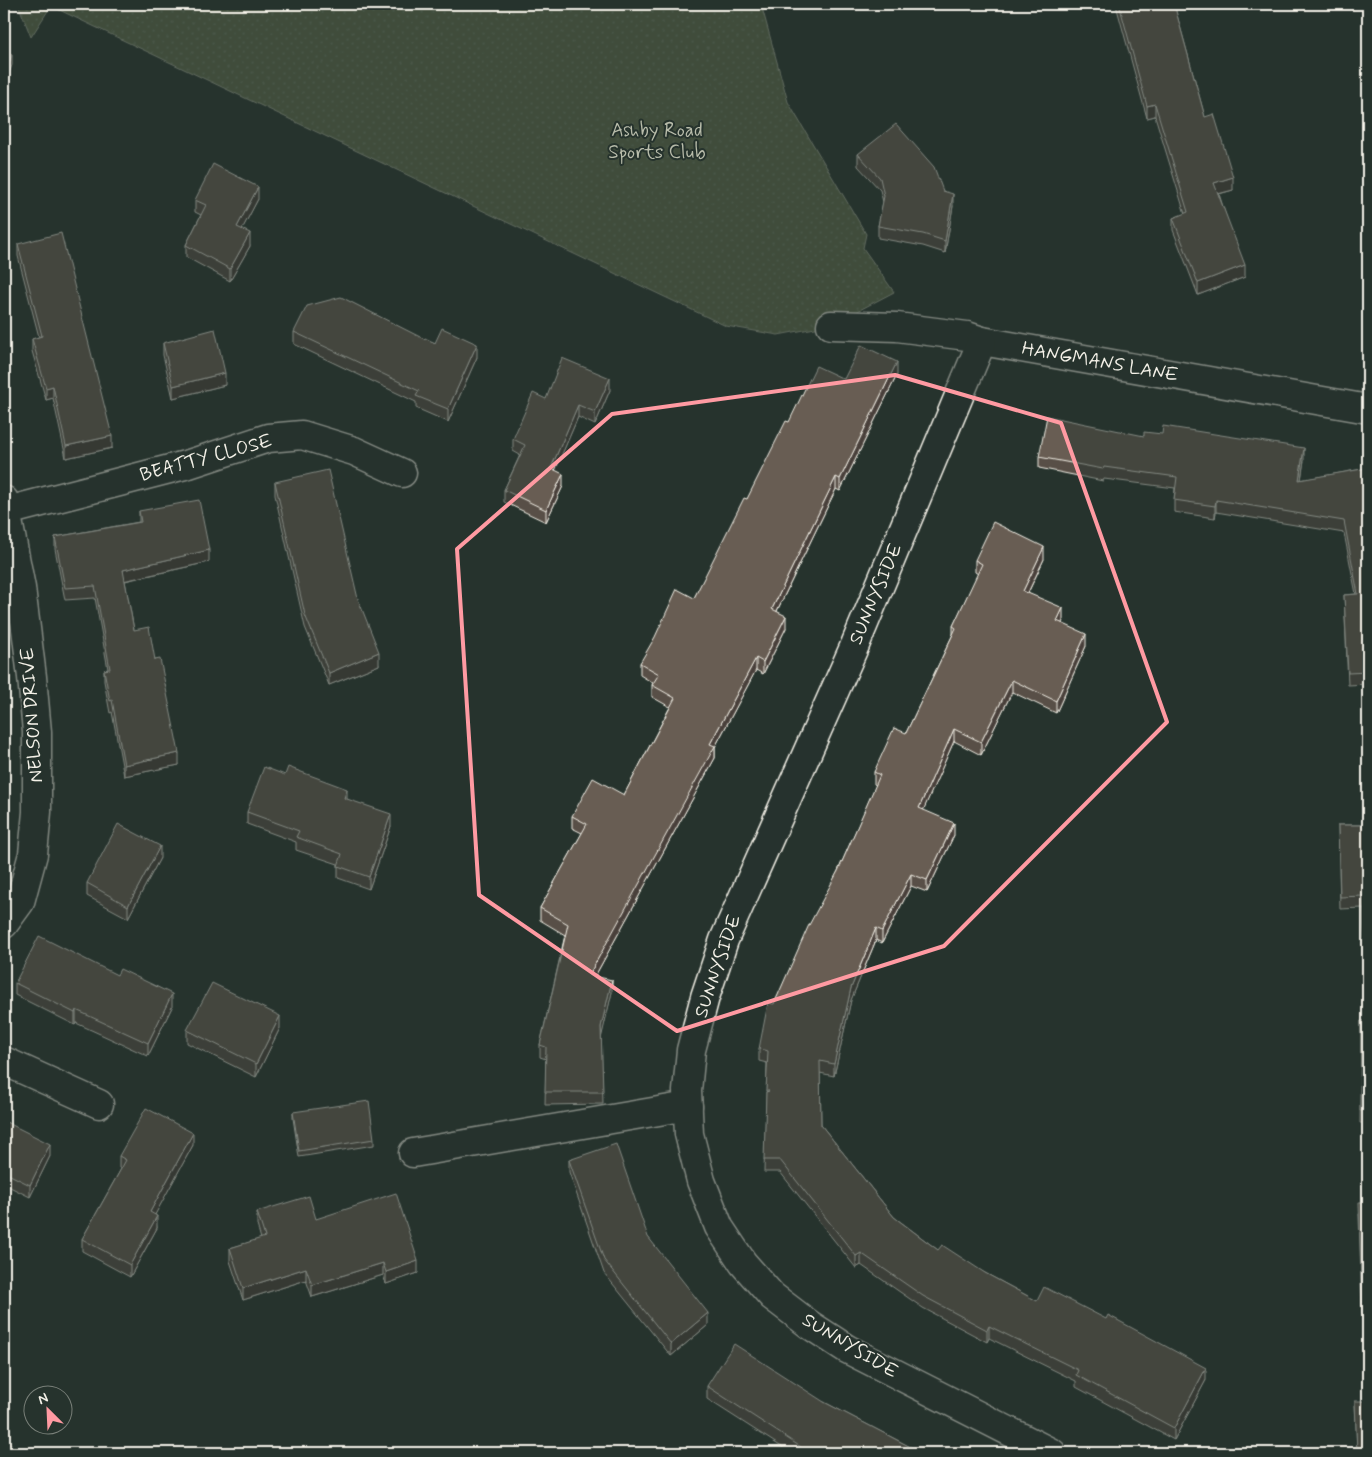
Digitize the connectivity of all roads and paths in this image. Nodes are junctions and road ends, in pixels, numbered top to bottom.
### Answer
1 (831, 325) dead end
2 (982, 341) junction
3 (1368, 409) edge
4 (402, 473) dead end
5 (5, 506) edge
6 (4, 924) edge
7 (4, 1061) edge
8 (99, 1104) dead end
9 (688, 1106) junction
10 (413, 1154) dead end
11 (1052, 1453) edge

1 - 2 street, HANGMANS LANE
2 - 3 street, HANGMANS LANE
2 - 9 street, SUNNYSIDE
4 - 5 street, BEATTY CLOSE
5 - 6 street, NELSON DRIVE
7 - 8 street
9 - 10 street
9 - 11 street, SUNNYSIDE

